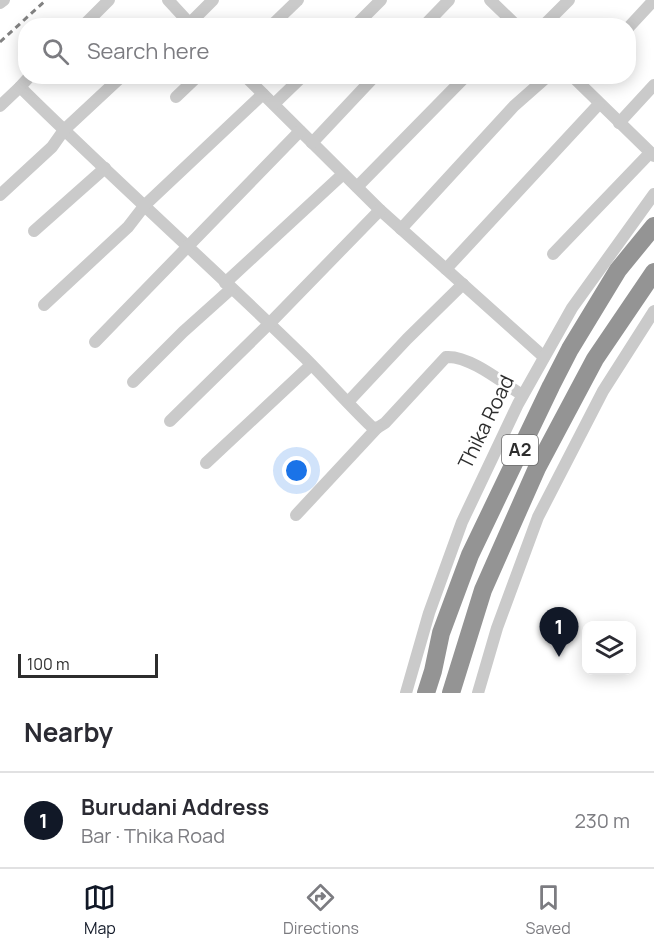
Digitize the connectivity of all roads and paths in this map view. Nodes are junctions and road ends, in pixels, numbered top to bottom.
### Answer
1 (4, 0) edge
2 (109, 0) edge
3 (168, 0) edge
4 (213, 0) edge
5 (298, 0) edge
6 (381, 0) edge
7 (448, 0) edge
8 (490, 0) edge
9 (569, 0) edge
10 (654, 0) edge
11 (0, 3) edge
12 (91, 18) edge
13 (183, 18) edge
14 (193, 18) edge
15 (279, 18) edge
16 (363, 18) edge
17 (431, 18) edge
18 (509, 18) edge
19 (551, 18) edge
20 (636, 19) edge
21 (23, 84) edge
22 (113, 84) edge
23 (190, 84) edge
24 (253, 84) edge
25 (295, 84) edge
26 (367, 84) edge
27 (458, 84) edge
28 (539, 84) edge
29 (583, 84) edge
30 (654, 85) edge
31 (20, 87) junction
32 (263, 94) junction
33 (176, 97) dead end
34 (274, 104) junction
35 (599, 104) junction
36 (0, 106) edge
37 (619, 123) junction
38 (64, 130) junction
39 (300, 131) junction
40 (312, 143) junction
41 (652, 154) edge
42 (105, 168) junction
43 (343, 174) junction
44 (357, 188) junction
45 (0, 195) edge
46 (654, 195) edge
47 (145, 205) junction
48 (380, 210) junction
49 (654, 226) edge
50 (401, 230) junction
51 (34, 231) dead end
52 (186, 246) junction
53 (553, 254) dead end
54 (446, 269) junction
55 (654, 272) edge
56 (463, 284) junction
57 (228, 286) junction
58 (44, 305) dead end
59 (654, 311) edge
60 (269, 324) junction
61 (95, 342) dead end
62 (544, 357) junction
63 (311, 365) junction
64 (133, 382) dead end
65 (522, 395) junction
66 (348, 402) junction
67 (170, 421) dead end
68 (377, 428) junction
69 (206, 464) dead end
70 (296, 515) dead end
71 (406, 693) edge
72 (426, 693) edge
73 (451, 693) edge
74 (478, 693) edge

1 - 11 street
2 - 12 street
3 - 13 street
4 - 14 street
5 - 15 street
6 - 16 street
7 - 17 street
8 - 18 street
9 - 19 street
10 - 20 street
21 - 31 street
22 - 38 street
23 - 33 street
24 - 32 street
25 - 34 street
26 - 40 street
27 - 44 street
28 - 50 street
29 - 35 street
30 - 37 street
31 - 36 street
31 - 38 street
32 - 34 street
32 - 47 street
34 - 39 street
35 - 37 street
35 - 54 street
37 - 41 street
38 - 42 street
38 - 45 street
39 - 40 street
39 - 52 street
40 - 43 street
41 - 53 street
42 - 47 street
42 - 51 street
43 - 44 street
43 - 57 street
44 - 48 street
46 - 62 street, Thika Road
47 - 52 street
47 - 58 street
48 - 50 street
48 - 60 street
49 - 72 highway, A2
50 - 54 street
52 - 57 street
52 - 61 street
54 - 56 street
55 - 73 highway, A2
56 - 62 street
56 - 66 street
57 - 60 street
57 - 64 street
59 - 74 street
60 - 63 street
60 - 67 street
62 - 65 street, Thika Road
63 - 66 street
63 - 69 street
65 - 68 street
65 - 71 street, Thika Road
66 - 68 street
68 - 70 street

